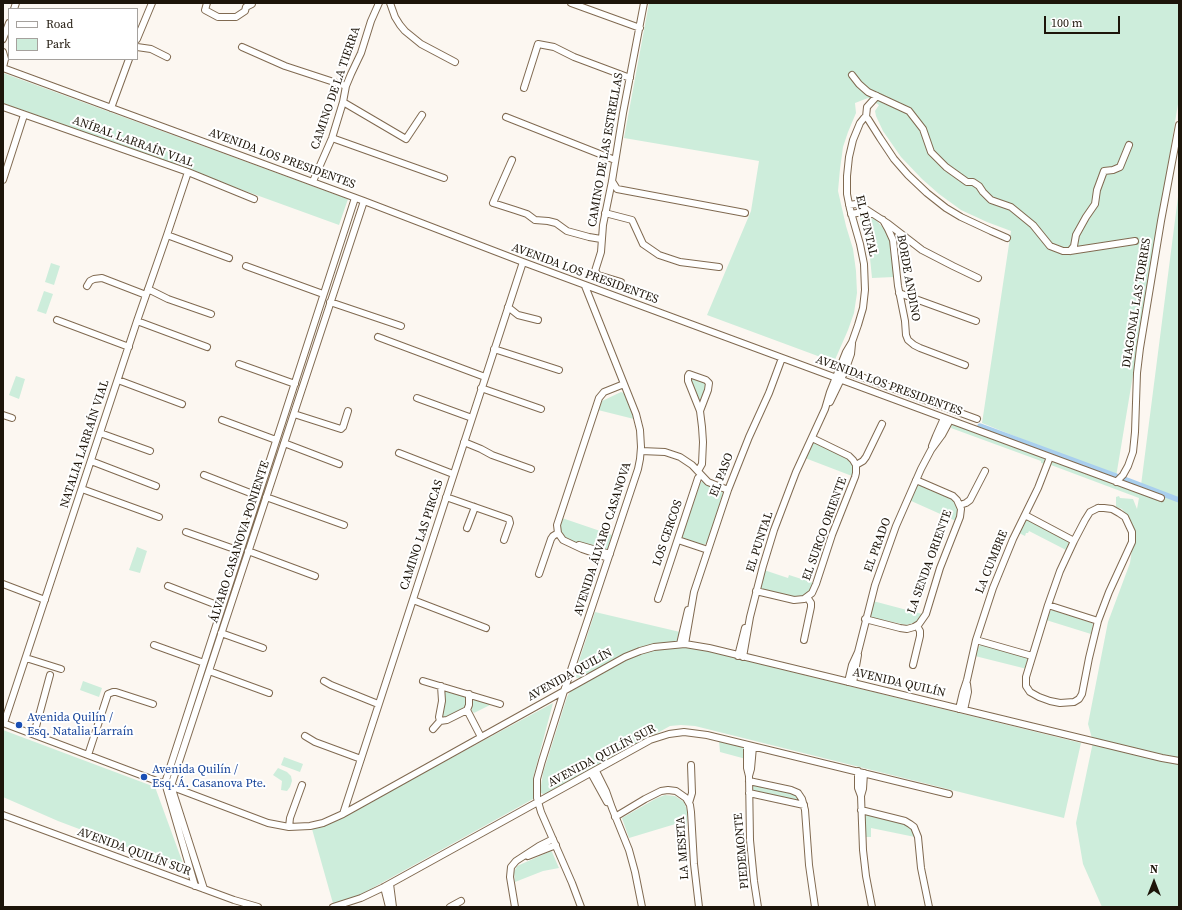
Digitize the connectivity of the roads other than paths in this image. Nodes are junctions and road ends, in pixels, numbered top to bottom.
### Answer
1 (152, 3) edge
2 (207, 3) edge
3 (252, 3) edge
4 (379, 3) edge
5 (390, 3) edge
6 (571, 3) edge
7 (644, 3) edge
8 (8, 26) edge
9 (640, 28) junction
10 (138, 37) edge
11 (3, 39) edge
12 (138, 47) edge
13 (242, 47) dead end
14 (3, 52) edge
15 (167, 57) dead end
16 (129, 60) edge
17 (455, 62) dead end
18 (3, 67) edge
19 (852, 75) dead end
20 (630, 78) junction
21 (346, 86) junction
22 (524, 88) dead end
23 (877, 96) junction
24 (343, 102) junction
25 (3, 107) edge
26 (111, 108) junction
27 (422, 114) dead end
28 (24, 115) junction
29 (506, 117) dead end
30 (866, 117) junction
31 (1179, 125) edge
32 (332, 138) junction
33 (1129, 145) dead end
34 (512, 160) dead end
35 (615, 160) junction
36 (188, 172) junction
37 (444, 178) dead end
38 (314, 179) dead end
39 (3, 180) edge
40 (612, 181) junction
41 (355, 198) junction
42 (254, 199) dead end
43 (364, 201) junction
44 (849, 205) junction
45 (605, 213) junction
46 (745, 213) dead end
47 (851, 214) junction
48 (874, 215) junction
49 (883, 220) junction
50 (167, 235) junction
51 (901, 235) junction
52 (1007, 238) dead end
53 (601, 239) junction
54 (893, 240) junction
55 (1135, 241) dead end
56 (1070, 251) junction
57 (228, 258) dead end
58 (523, 262) junction
59 (246, 266) dead end
60 (719, 267) dead end
61 (329, 278) junction
62 (978, 278) dead end
63 (337, 280) junction
64 (621, 282) dead end
65 (87, 286) dead end
66 (585, 286) junction
67 (147, 292) junction
68 (899, 293) junction
69 (324, 294) junction
70 (330, 302) junction
71 (508, 307) junction
72 (212, 314) dead end
73 (57, 320) dead end
74 (538, 320) dead end
75 (137, 321) junction
76 (976, 321) dead end
77 (401, 326) dead end
78 (378, 337) dead end
79 (129, 347) junction
80 (208, 347) dead end
81 (494, 348) junction
82 (782, 358) junction
83 (239, 364) dead end
84 (965, 365) dead end
85 (839, 369) junction
86 (559, 370) dead end
87 (485, 377) junction
88 (838, 379) junction
89 (118, 380) junction
90 (295, 384) junction
91 (625, 386) junction
92 (482, 388) junction
93 (417, 398) dead end
94 (182, 404) dead end
95 (541, 409) dead end
96 (348, 411) dead end
97 (700, 411) junction
98 (294, 414) junction
99 (3, 415) edge
100 (12, 418) dead end
101 (472, 418) junction
102 (947, 419) junction
103 (977, 419) dead end
104 (222, 420) dead end
105 (882, 424) dead end
106 (100, 433) junction
107 (812, 438) junction
108 (276, 440) junction
109 (464, 442) junction
110 (284, 443) junction
111 (150, 451) dead end
112 (641, 451) junction
113 (399, 453) dead end
114 (1050, 457) junction
115 (91, 461) junction
116 (339, 464) dead end
117 (856, 465) junction
118 (268, 466) junction
119 (275, 469) junction
120 (531, 469) dead end
121 (985, 470) dead end
122 (699, 473) junction
123 (453, 474) junction
124 (204, 475) dead end
125 (916, 480) junction
126 (1116, 482) junction
127 (156, 486) dead end
128 (82, 489) junction
129 (728, 490) junction
130 (258, 496) junction
131 (446, 496) junction
132 (266, 497) junction
133 (1161, 498) dead end
134 (960, 505) junction
135 (475, 507) junction
136 (1025, 515) junction
137 (159, 517) dead end
138 (344, 525) dead end
139 (467, 528) dead end
140 (186, 532) dead end
141 (558, 533) junction
142 (504, 540) dead end
143 (678, 540) junction
144 (1074, 541) junction
145 (708, 550) junction
146 (240, 551) junction
147 (248, 551) junction
148 (609, 556) junction
149 (539, 574) dead end
150 (315, 576) dead end
151 (3, 584) edge
152 (168, 586) dead end
153 (756, 591) junction
154 (807, 598) junction
155 (658, 599) dead end
156 (45, 600) junction
157 (413, 600) junction
158 (1048, 605) junction
159 (222, 607) junction
160 (865, 619) junction
161 (1098, 621) junction
162 (217, 624) junction
163 (224, 626) junction
164 (917, 626) junction
165 (486, 628) dead end
166 (221, 634) junction
167 (804, 640) dead end
168 (976, 640) junction
169 (682, 644) junction
170 (154, 645) dead end
171 (263, 648) dead end
172 (1032, 656) junction
173 (741, 657) junction
174 (26, 658) junction
175 (204, 663) junction
176 (913, 665) dead end
177 (61, 669) dead end
178 (209, 671) junction
179 (50, 675) dead end
180 (324, 681) dead end
181 (423, 681) dead end
182 (851, 683) junction
183 (441, 686) junction
184 (564, 691) junction
185 (268, 693) dead end
186 (469, 694) junction
187 (153, 704) dead end
188 (378, 704) junction
189 (500, 704) dead end
190 (962, 709) junction
191 (467, 710) junction
192 (440, 721) junction
193 (3, 723) edge
194 (433, 729) dead end
195 (34, 734) junction
196 (305, 736) dead end
197 (481, 737) junction
198 (750, 746) junction
199 (88, 754) junction
200 (361, 759) junction
201 (1179, 761) edge
202 (692, 765) dead end
203 (594, 772) junction
204 (861, 772) junction
205 (749, 779) junction
206 (168, 784) junction
207 (302, 785) dead end
208 (692, 788) junction
209 (749, 793) junction
210 (949, 794) dead end
211 (683, 795) junction
212 (538, 802) junction
213 (689, 803) junction
214 (804, 805) junction
215 (861, 810) junction
216 (343, 814) junction
217 (3, 815) edge
218 (615, 817) junction
219 (289, 827) junction
220 (553, 839) junction
221 (556, 845) junction
222 (520, 859) junction
223 (390, 884) junction
224 (195, 886) junction
225 (384, 887) junction
226 (204, 889) junction
227 (461, 901) dead end
228 (258, 907) edge
229 (333, 907) edge
230 (389, 907) edge
231 (393, 907) edge
232 (450, 907) edge
233 (515, 907) edge
234 (581, 907) edge
235 (642, 907) edge
236 (699, 907) edge
237 (758, 907) edge
238 (815, 907) edge
239 (872, 907) edge
240 (929, 907) edge

1 - 10 street
2 - 3 street
4 - 21 street, CAMINO DE LA TIERRA
5 - 17 street
6 - 9 street
7 - 9 street, CAMINO DE LAS ESTRELLAS
8 - 11 street
9 - 20 street, CAMINO DE LAS ESTRELLAS
12 - 15 street
13 - 21 street
14 - 18 street
16 - 26 street
18 - 26 street, AVENIDA LOS PRESIDENTES
19 - 23 street
20 - 22 street
20 - 35 street, CAMINO DE LAS ESTRELLAS
21 - 24 street, CAMINO DE LA TIERRA
23 - 30 street, EL PUNTAL
23 - 56 street
24 - 27 street
24 - 32 street, CAMINO DE LA TIERRA
25 - 28 street, ANÍBAL LARRAÍN VIAL
26 - 41 street, AVENIDA LOS PRESIDENTES
28 - 36 street, ANÍBAL LARRAÍN VIAL
28 - 39 street
29 - 35 street
30 - 44 street, EL PUNTAL
30 - 52 street
31 - 126 street, DIAGONAL LAS TORRES
32 - 37 street
32 - 38 street, CAMINO DE LA TIERRA
33 - 56 street
34 - 53 street
35 - 40 street, CAMINO DE LAS ESTRELLAS
36 - 42 street, ANÍBAL LARRAÍN VIAL
36 - 50 street, NATALIA LARRAÍN VIAL
40 - 45 street, CAMINO DE LAS ESTRELLAS
40 - 46 street
41 - 43 street, AVENIDA LOS PRESIDENTES
41 - 61 street, ÁLVARO CASANOVA PONIENTE
43 - 58 street, AVENIDA LOS PRESIDENTES
43 - 63 street, ÁLVARO CASANOVA PONIENTE
44 - 47 street, EL PUNTAL
44 - 48 street
45 - 53 street, CAMINO DE LAS ESTRELLAS
45 - 60 street
47 - 48 street
47 - 85 street, EL PUNTAL
48 - 49 street
49 - 51 street
49 - 54 street, BORDE ANDINO
50 - 57 street
50 - 67 street, NATALIA LARRAÍN VIAL
51 - 54 street
51 - 62 street
53 - 64 street, CAMINO DE LAS ESTRELLAS
54 - 68 street, BORDE ANDINO
55 - 56 street
58 - 66 street, AVENIDA LOS PRESIDENTES
58 - 71 street, CAMINO LAS PIRCAS
59 - 69 street
61 - 63 street
61 - 69 street, ÁLVARO CASANOVA PONIENTE
63 - 70 street, ÁLVARO CASANOVA PONIENTE
65 - 67 street
66 - 82 street, AVENIDA LOS PRESIDENTES
66 - 91 street, AVENIDA ÁLVARO CASANOVA
67 - 72 street
67 - 75 street, NATALIA LARRAÍN VIAL
68 - 76 street
68 - 84 street, BORDE ANDINO
69 - 90 street, ÁLVARO CASANOVA PONIENTE
70 - 77 street
70 - 98 street, ÁLVARO CASANOVA PONIENTE
71 - 74 street
71 - 81 street, CAMINO LAS PIRCAS
73 - 79 street
75 - 79 street, NATALIA LARRAÍN VIAL
75 - 80 street
78 - 87 street
79 - 89 street, NATALIA LARRAÍN VIAL
81 - 86 street
81 - 87 street, CAMINO LAS PIRCAS
82 - 88 street, AVENIDA LOS PRESIDENTES
82 - 129 street, EL PASO
83 - 90 street
85 - 88 street, EL PUNTAL
85 - 103 street, AVENIDA LOS PRESIDENTES
87 - 92 street, CAMINO LAS PIRCAS
88 - 102 street, AVENIDA LOS PRESIDENTES
88 - 107 street, EL PUNTAL
89 - 94 street
89 - 106 street, NATALIA LARRAÍN VIAL
90 - 108 street, ÁLVARO CASANOVA PONIENTE
91 - 112 street, AVENIDA ÁLVARO CASANOVA
91 - 141 street
92 - 95 street
92 - 101 street, CAMINO LAS PIRCAS
93 - 101 street
96 - 98 street
97 - 97 street, LOS CERCOS
97 - 122 street, LOS CERCOS
98 - 110 street, ÁLVARO CASANOVA PONIENTE
99 - 100 street
101 - 109 street, CAMINO LAS PIRCAS
102 - 114 street, AVENIDA LOS PRESIDENTES
102 - 125 street, EL PRADO
104 - 108 street
105 - 117 street
106 - 111 street
106 - 115 street, NATALIA LARRAÍN VIAL
107 - 117 street
107 - 153 street, EL PUNTAL
108 - 118 street, ÁLVARO CASANOVA PONIENTE
109 - 120 street
109 - 123 street, CAMINO LAS PIRCAS
110 - 116 street
110 - 119 street, ÁLVARO CASANOVA PONIENTE
112 - 122 street
112 - 148 street, AVENIDA ÁLVARO CASANOVA
113 - 123 street
114 - 126 street, AVENIDA LOS PRESIDENTES
114 - 136 street, LA CUMBRE
115 - 127 street
115 - 128 street, NATALIA LARRAÍN VIAL
117 - 154 street, EL SURCO ORIENTE
118 - 119 street
118 - 130 street, ÁLVARO CASANOVA PONIENTE
119 - 132 street, ÁLVARO CASANOVA PONIENTE
121 - 134 street
122 - 129 street
122 - 143 street, LOS CERCOS
123 - 131 street, CAMINO LAS PIRCAS
124 - 130 street
125 - 134 street
125 - 160 street, EL PRADO
126 - 133 street, AVENIDA LOS PRESIDENTES
128 - 137 street
128 - 156 street, NATALIA LARRAÍN VIAL
129 - 145 street, EL PASO
130 - 146 street, ÁLVARO CASANOVA PONIENTE
131 - 135 street
131 - 157 street, CAMINO LAS PIRCAS
132 - 138 street
132 - 147 street, ÁLVARO CASANOVA PONIENTE
134 - 164 street, LA SENDA ORIENTE
135 - 139 street
135 - 142 street
136 - 144 street
136 - 168 street, LA CUMBRE
140 - 146 street
141 - 148 street
141 - 149 street
143 - 145 street
143 - 155 street, LOS CERCOS
144 - 158 street
144 - 161 street
145 - 169 street, EL PASO
146 - 159 street, ÁLVARO CASANOVA PONIENTE
147 - 150 street
147 - 163 street, ÁLVARO CASANOVA PONIENTE
148 - 184 street, AVENIDA ÁLVARO CASANOVA
151 - 156 street
152 - 159 street
153 - 154 street
153 - 173 street, EL PUNTAL
154 - 167 street
156 - 174 street, NATALIA LARRAÍN VIAL
157 - 165 street
157 - 188 street, CAMINO LAS PIRCAS
158 - 161 street
158 - 172 street
159 - 162 street, ÁLVARO CASANOVA PONIENTE
160 - 164 street
160 - 182 street, EL PRADO
161 - 172 street
162 - 163 street
162 - 175 street, ÁLVARO CASANOVA PONIENTE
163 - 166 street, ÁLVARO CASANOVA PONIENTE
164 - 176 street
166 - 171 street
166 - 178 street, ÁLVARO CASANOVA PONIENTE
168 - 172 street
168 - 190 street, LA CUMBRE
169 - 173 street, AVENIDA QUILÍN
169 - 184 street, AVENIDA QUILÍN
170 - 175 street
173 - 182 street, AVENIDA QUILÍN
174 - 177 street
174 - 193 street, NATALIA LARRAÍN VIAL
175 - 206 street, ÁLVARO CASANOVA PONIENTE
178 - 185 street
178 - 206 street, ÁLVARO CASANOVA PONIENTE
179 - 195 street
180 - 188 street
181 - 183 street
182 - 190 street, AVENIDA QUILÍN
183 - 186 street
183 - 192 street
184 - 197 street, AVENIDA QUILÍN
184 - 212 street, AVENIDA ÁLVARO CASANOVA
186 - 189 street
186 - 191 street
187 - 199 street
188 - 200 street, CAMINO LAS PIRCAS
190 - 201 street, AVENIDA QUILÍN
191 - 192 street
191 - 197 street
192 - 194 street
193 - 195 street, AVENIDA QUILÍN
195 - 199 street, AVENIDA QUILÍN
196 - 200 street
197 - 216 street, AVENIDA QUILÍN
198 - 203 street, AVENIDA QUILÍN SUR
198 - 204 street, AVENIDA QUILÍN SUR
198 - 205 street, PIEDEMONTE
199 - 206 street, AVENIDA QUILÍN
200 - 216 street, CAMINO LAS PIRCAS
202 - 208 street, LA MESETA
203 - 212 street, AVENIDA QUILÍN SUR
203 - 218 street
204 - 210 street, AVENIDA QUILÍN SUR
204 - 215 street
205 - 209 street, PIEDEMONTE
205 - 214 street
206 - 219 street, AVENIDA QUILÍN
206 - 224 street
206 - 226 street
207 - 219 street
208 - 211 street
208 - 213 street, LA MESETA
209 - 214 street
209 - 237 street, PIEDEMONTE
211 - 213 street
211 - 218 street
212 - 220 street, AVENIDA ÁLVARO CASANOVA
212 - 223 street, AVENIDA QUILÍN SUR
213 - 236 street, LA MESETA
214 - 238 street
215 - 239 street
215 - 240 street
216 - 219 street, AVENIDA QUILÍN
217 - 224 street, AVENIDA QUILÍN SUR
218 - 235 street
220 - 221 street, AVENIDA ÁLVARO CASANOVA
220 - 222 street
221 - 222 street
221 - 234 street, AVENIDA ÁLVARO CASANOVA
222 - 233 street
223 - 225 street, AVENIDA QUILÍN SUR
223 - 231 street
224 - 226 street, AVENIDA QUILÍN SUR
225 - 229 street, AVENIDA QUILÍN SUR
225 - 230 street
226 - 228 street, AVENIDA QUILÍN SUR
227 - 232 street

